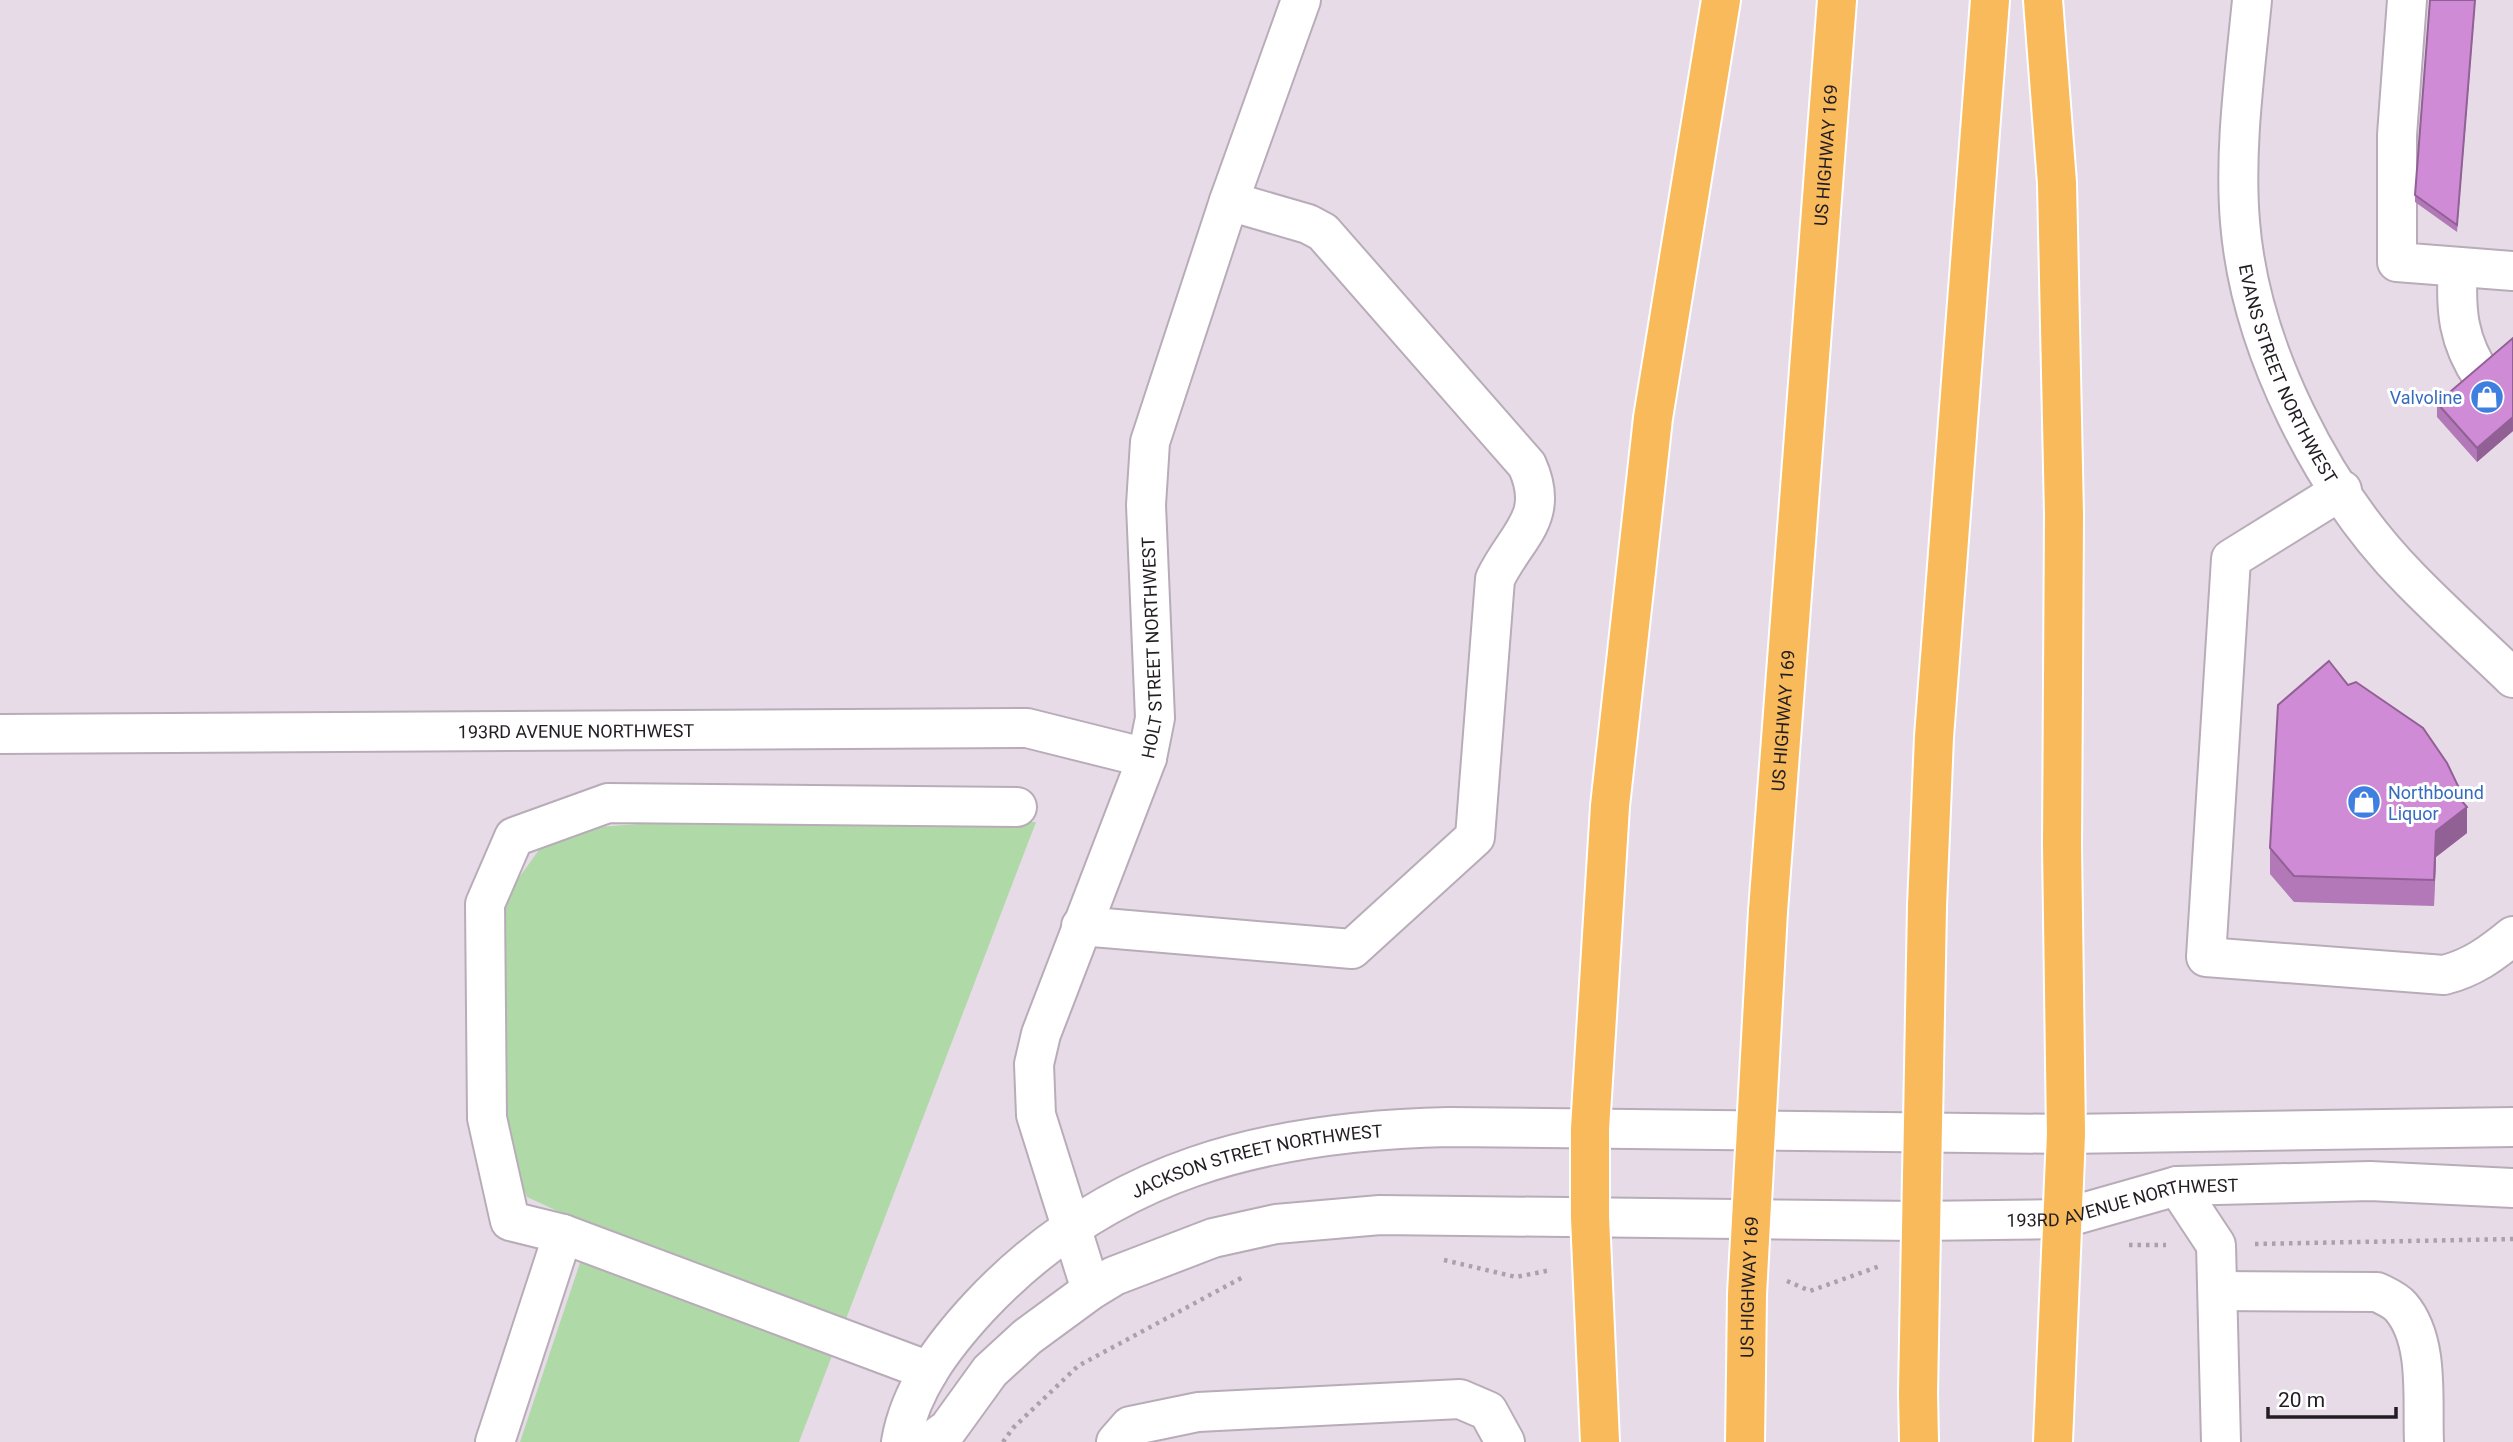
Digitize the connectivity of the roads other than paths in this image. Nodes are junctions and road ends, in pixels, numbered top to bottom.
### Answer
1 (1301, 0) edge
2 (1721, 0) edge
3 (1837, 0) edge
4 (1990, 0) edge
5 (2043, 0) edge
6 (2252, 0) edge
7 (2407, 0) edge
8 (1230, 201) junction
9 (2458, 267) junction
10 (2513, 271) edge
11 (2483, 378) edge
12 (2342, 490) junction
13 (2513, 678) edge
14 (0, 734) edge
15 (1147, 758) junction
16 (1017, 807) dead end
17 (1081, 926) junction
18 (2513, 936) edge
19 (2513, 1127) edge
20 (1590, 1129) junction
21 (2066, 1133) junction
22 (2177, 1186) junction
23 (2513, 1188) edge
24 (1590, 1217) junction
25 (2061, 1219) junction
26 (1069, 1226) junction
27 (563, 1234) junction
28 (1091, 1290) junction
29 (2218, 1291) junction
30 (929, 1371) junction
31 (1198, 1427) edge
32 (495, 1442) edge
33 (901, 1442) edge
34 (930, 1442) edge
35 (1116, 1442) edge
36 (1504, 1442) edge
37 (1600, 1442) edge
38 (1745, 1442) edge
39 (1919, 1442) edge
40 (2053, 1442) edge
41 (2221, 1442) edge
42 (2424, 1442) edge

1 - 8 street, HOLT STREET NORTHWEST
2 - 20 highway
3 - 38 highway, US HIGHWAY 169, bridge
4 - 39 highway, bridge
5 - 21 highway
6 - 12 street, EVANS STREET NORTHWEST
7 - 9 street
8 - 15 street, HOLT STREET NORTHWEST
8 - 17 street
9 - 10 street
9 - 11 street
12 - 13 street, EVANS STREET NORTHWEST
12 - 18 street
14 - 15 street, 193RD AVENUE NORTHWEST
15 - 17 street, HOLT STREET NORTHWEST
16 - 27 street
17 - 26 street, HOLT STREET NORTHWEST
19 - 21 street
20 - 21 street, JACKSON STREET NORTHWEST
20 - 24 highway
20 - 26 street, JACKSON STREET NORTHWEST
21 - 25 highway
22 - 23 street, 193RD AVENUE NORTHWEST
22 - 25 street, 193RD AVENUE NORTHWEST
22 - 29 street
24 - 25 street, 193RD AVENUE NORTHWEST
24 - 28 street
24 - 37 highway
25 - 40 highway
26 - 28 street, HOLT STREET NORTHWEST
26 - 30 street, JACKSON STREET NORTHWEST
27 - 30 street
27 - 32 street
28 - 34 street
29 - 41 street
29 - 42 street
30 - 33 street, JACKSON STREET NORTHWEST
31 - 35 street
31 - 36 street

